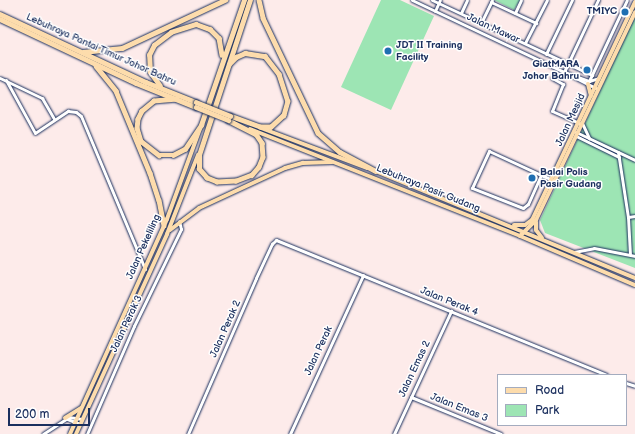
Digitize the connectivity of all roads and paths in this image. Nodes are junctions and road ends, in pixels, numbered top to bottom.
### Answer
1 (225, 0) edge
2 (244, 0) edge
3 (250, 0) edge
4 (259, 0) edge
5 (412, 0) edge
6 (432, 0) edge
7 (467, 0) edge
8 (521, 0) edge
9 (547, 0) edge
10 (572, 0) edge
11 (598, 0) edge
12 (626, 0) edge
13 (439, 1) edge
14 (491, 1) edge
15 (635, 2) edge
16 (434, 11) junction
17 (635, 12) edge
18 (461, 13) junction
19 (515, 13) junction
20 (0, 14) edge
21 (0, 19) edge
22 (481, 22) junction
23 (536, 23) junction
24 (525, 43) junction
25 (80, 51) junction
26 (546, 54) junction
27 (91, 62) junction
28 (221, 62) junction
29 (568, 64) junction
30 (227, 67) junction
31 (565, 72) junction
32 (592, 76) junction
33 (0, 78) edge
34 (552, 78) dead end
35 (599, 78) junction
36 (6, 80) junction
37 (588, 83) junction
38 (597, 88) junction
39 (167, 90) junction
40 (591, 96) junction
41 (177, 99) junction
42 (196, 104) junction
43 (229, 118) junction
44 (54, 119) junction
45 (580, 124) junction
46 (201, 125) junction
47 (260, 128) junction
48 (250, 129) junction
49 (575, 134) junction
50 (589, 139) junction
51 (584, 140) junction
52 (573, 143) junction
53 (618, 152) junction
54 (199, 154) junction
55 (619, 157) junction
56 (635, 160) edge
57 (336, 162) junction
58 (375, 171) junction
59 (541, 175) junction
60 (553, 180) junction
61 (474, 211) junction
62 (635, 216) edge
63 (472, 217) junction
64 (628, 217) junction
65 (536, 220) junction
66 (179, 221) junction
67 (507, 224) junction
68 (164, 226) junction
69 (526, 232) junction
70 (167, 234) junction
71 (520, 236) junction
72 (542, 239) junction
73 (285, 242) joint
74 (574, 252) junction
75 (630, 254) junction
76 (635, 256) edge
77 (144, 269) junction
78 (363, 275) junction
79 (635, 278) edge
80 (635, 285) edge
81 (451, 312) junction
82 (605, 374) edge
83 (411, 397) junction
84 (81, 408) junction
85 (65, 418) junction
86 (76, 420) junction
87 (81, 421) junction
88 (43, 434) edge
89 (70, 434) edge
90 (76, 434) edge
91 (88, 434) edge
92 (188, 434) edge
93 (290, 434) edge
94 (394, 434) edge
95 (501, 434) edge

1 - 25 highway
2 - 28 highway
3 - 30 highway
4 - 58 highway
5 - 16 street, Jalan Mawar
6 - 13 street
7 - 18 street
8 - 19 street
9 - 23 street
10 - 26 street
11 - 29 street
12 - 32 street
13 - 16 street
13 - 18 street
14 - 19 street
14 - 22 street
15 - 35 main road, Jalan Mesjid
16 - 31 street, Jalan Mawar
17 - 38 main road, Jalan Mesjid
18 - 22 street
19 - 23 street
20 - 25 highway, Lebuhraya Pantai Timur Johor Bahru
21 - 27 highway, Lebuhraya Pantai Timur Johor Bahru
22 - 24 street
23 - 24 street
24 - 26 street
25 - 39 highway, Lebuhraya Pantai Timur Johor Bahru
26 - 29 street
27 - 41 highway, Lebuhraya Pantai Timur Johor Bahru
27 - 68 highway
28 - 39 highway
28 - 46 highway, Jalan Pekeliling
29 - 31 street
29 - 32 street
30 - 47 highway
30 - 54 highway
31 - 37 street, Jalan Mawar
32 - 37 street
33 - 36 street
34 - 45 street
35 - 37 street
35 - 38 main road, Jalan Mesjid
36 - 44 street
36 - 44 street
37 - 38 street, Jalan Mawar
37 - 40 main road
38 - 40 main road, Jalan Mesjid
38 - 45 main road, Jalan Mesjid
39 - 42 highway, Lebuhraya Pantai Timur Johor Bahru
40 - 45 main road, Jalan Mesjid
41 - 42 highway, Lebuhraya Pantai Timur Johor Bahru
41 - 46 highway
42 - 43 highway, Lebuhraya Pasir Gudang, bridge
43 - 47 highway, Lebuhraya Pasir Gudang
43 - 48 highway, Lebuhraya Pasir Gudang
44 - 77 street
45 - 49 main road, Jalan Mesjid
45 - 50 street
46 - 68 main road, Jalan Pekeliling
47 - 58 main road, Lebuhraya Pasir Gudang
48 - 54 highway
48 - 57 main road, Lebuhraya Pasir Gudang
49 - 50 street
49 - 51 street
49 - 52 main road, Jalan Mesjid
49 - 60 main road, Jalan Mesjid
50 - 53 street
51 - 52 street
51 - 55 street
52 - 60 main road, Jalan Mesjid
53 - 55 street
53 - 56 street
54 - 70 main road, Jalan Pekeliling
55 - 64 street
57 - 63 main road, Lebuhraya Pasir Gudang
57 - 66 main road
58 - 61 main road, Lebuhraya Pasir Gudang
59 - 59 street
59 - 60 street
60 - 65 main road, Jalan Mesjid
60 - 67 main road, Jalan Mesjid
61 - 63 main road
61 - 67 main road, Lebuhraya Pasir Gudang
62 - 64 street
63 - 71 main road, Lebuhraya Pasir Gudang
64 - 75 street
65 - 69 main road, Jalan Mesjid
65 - 72 main road
66 - 70 main road
66 - 91 street, Jalan Perak 3
67 - 69 main road, Lebuhraya Pasir Gudang
68 - 77 main road, Jalan Pekeliling
69 - 71 main road, Jalan Mesjid
69 - 72 main road, Lebuhraya Pasir Gudang
70 - 87 main road, Jalan Pekeliling
71 - 80 main road, Lebuhraya Pasir Gudang
72 - 74 main road, Lebuhraya Pasir Gudang
73 - 78 street, Jalan Perak 4
73 - 92 street, Jalan Perak 2
74 - 75 street
74 - 79 main road, Lebuhraya Pasir Gudang
75 - 76 street
77 - 84 main road, Jalan Pekeliling
78 - 81 street, Jalan Perak 4
78 - 93 street, Jalan Perak
81 - 82 street, Jalan Perak 4
81 - 83 street, Jalan Emas 2
83 - 94 street, Jalan Emas 2
83 - 95 street, Jalan Emas 3
84 - 85 main road
84 - 86 main road, Jalan Pekeliling
85 - 86 street
85 - 88 street
86 - 87 street
86 - 89 main road, Jalan Pekeliling
87 - 90 main road, Jalan Pekeliling

